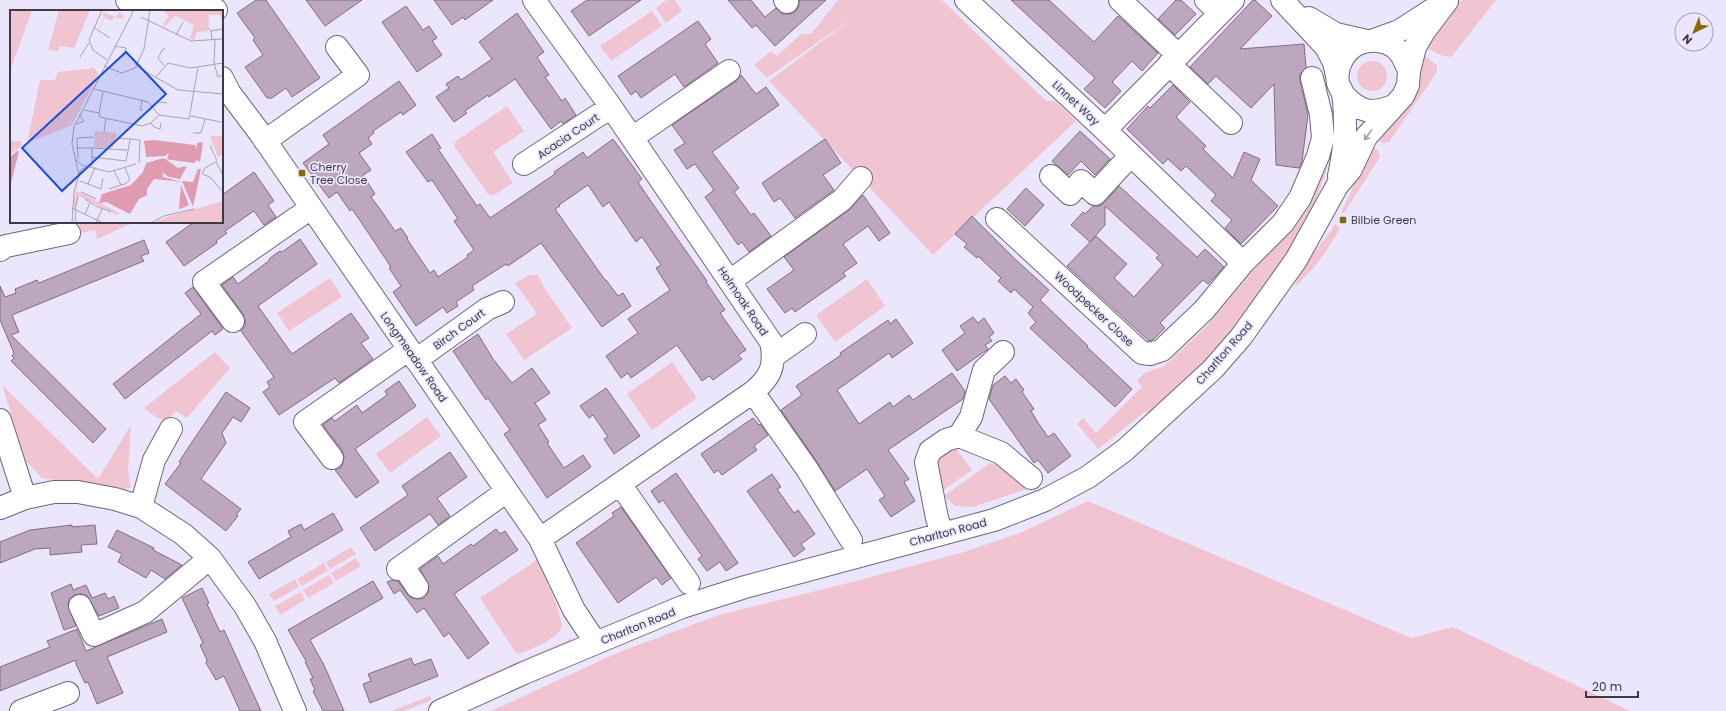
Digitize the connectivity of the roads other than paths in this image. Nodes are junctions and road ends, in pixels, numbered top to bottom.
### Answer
1 (127, 0) edge
2 (966, 0) edge
3 (1120, 0) edge
4 (1447, 0) edge
5 (537, 1) edge
6 (1285, 3) edge
7 (1219, 4) edge
8 (216, 7) edge
9 (1371, 40) junction
10 (337, 47) dead end
11 (1174, 60) junction
12 (729, 71) dead end
13 (1408, 71) junction
14 (1312, 78) dead end
15 (223, 80) edge
16 (1340, 85) junction
17 (1393, 106) junction
18 (611, 107) junction
19 (1231, 123) dead end
20 (1105, 130) junction
21 (632, 138) junction
22 (265, 141) junction
23 (1130, 156) junction
24 (524, 164) dead end
25 (1050, 176) dead end
26 (861, 178) dead end
27 (1337, 186) junction
28 (311, 208) junction
29 (997, 219) dead end
30 (69, 233) dead end
31 (0, 250) edge
32 (1243, 263) junction
33 (730, 281) junction
34 (503, 302) dead end
35 (233, 321) dead end
36 (805, 334) dead end
37 (1003, 352) dead end
38 (412, 355) junction
39 (774, 356) junction
40 (754, 392) junction
41 (0, 420) edge
42 (171, 429) dead end
43 (959, 436) junction
44 (332, 458) dead end
45 (1031, 478) dead end
46 (620, 484) junction
47 (508, 491) junction
48 (25, 498) junction
49 (141, 507) junction
50 (0, 508) edge
51 (942, 534) junction
52 (540, 539) junction
53 (851, 540) dead end
54 (210, 558) junction
55 (689, 583) dead end
56 (418, 587) dead end
57 (80, 606) dead end
58 (596, 643) junction
59 (68, 693) dead end
60 (22, 711) edge
61 (295, 711) edge
62 (440, 711) edge

1 - 8 street
2 - 20 street, Linnet Way
3 - 11 street
4 - 9 street, Charlton Road
4 - 13 street, Charlton Road
5 - 18 street, Holmoak Road
6 - 9 street
6 - 16 street
7 - 11 street, Linnet Way
9 - 13 street
9 - 16 street, Charlton Road
10 - 22 street
11 - 19 street
11 - 20 street, Linnet Way
12 - 21 street
13 - 17 street, Charlton Road
14 - 32 street, Woodpecker Close
15 - 22 street, Longmeadow Road
16 - 17 street
16 - 27 street, Charlton Road
17 -> 27 street, Charlton Road
18 - 21 street, Holmoak Road
18 - 24 street, Acacia Court
20 - 23 street
21 - 33 street, Holmoak Road
22 - 28 street, Longmeadow Road
23 - 25 street
23 - 32 street
26 - 33 street
27 - 51 street, Charlton Road
28 - 35 street
28 - 38 street, Longmeadow Road
29 - 32 street, Woodpecker Close
30 - 31 street
33 - 39 street, Holmoak Road
34 - 38 street, Birch Court
36 - 39 street
37 - 43 street
38 - 44 street, Birch Court
38 - 47 street, Longmeadow Road
39 - 40 street
40 - 46 street
40 - 53 street
41 - 48 street
42 - 49 street
43 - 45 street
43 - 51 street
46 - 52 street
46 - 55 street
47 - 52 street, Longmeadow Road
47 - 56 street
48 - 49 street
48 - 50 street
49 - 54 street
51 - 58 street, Charlton Road
52 - 58 street, Longmeadow Road
54 - 57 street
54 - 61 street
58 - 62 street, Charlton Road
59 - 60 street

